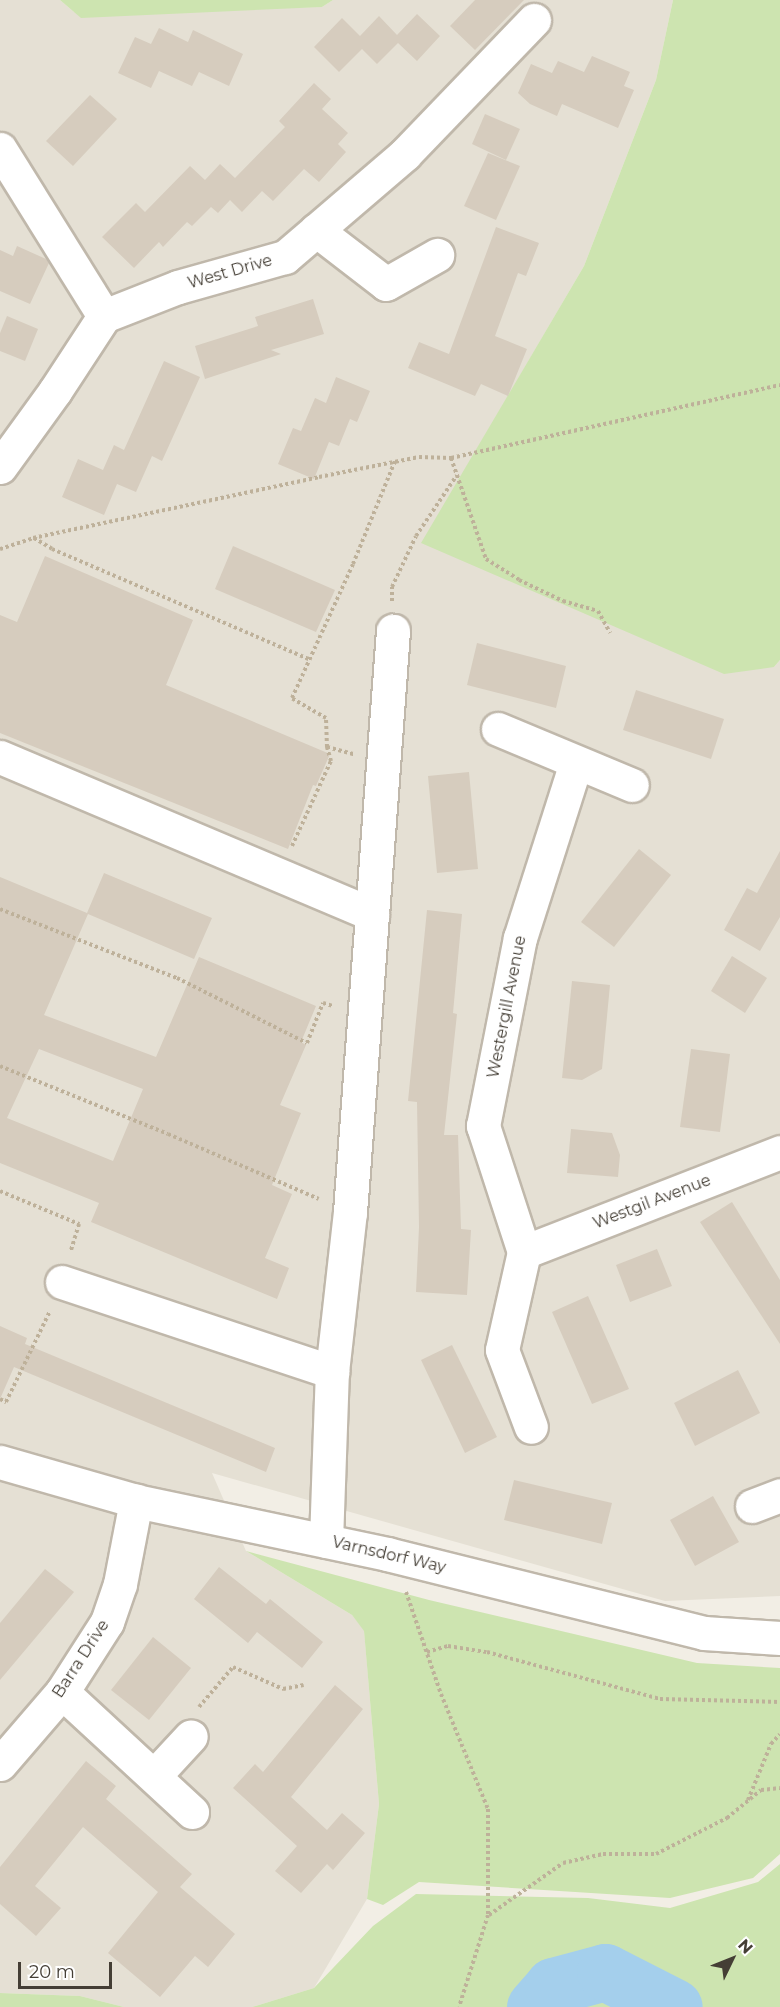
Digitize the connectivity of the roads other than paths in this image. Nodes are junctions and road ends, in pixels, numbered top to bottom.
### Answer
1 (534, 20) dead end
2 (0, 148) edge
3 (316, 230) junction
4 (437, 255) dead end
5 (104, 316) junction
6 (0, 467) edge
7 (393, 631) road end
8 (498, 729) dead end
9 (0, 757) edge
10 (576, 763) junction
11 (632, 785) dead end
12 (372, 914) junction
13 (780, 1152) edge
14 (524, 1252) junction
15 (62, 1282) dead end
16 (332, 1372) junction
17 (531, 1427) dead end
18 (0, 1461) edge
19 (136, 1501) junction
20 (326, 1541) junction
21 (780, 1638) edge
22 (62, 1692) junction
23 (191, 1736) road end
24 (0, 1764) edge
25 (154, 1776) junction
26 (192, 1812) dead end

1 - 3 street, West Drive
2 - 5 street
3 - 4 street
3 - 5 street, West Drive
5 - 6 street
7 - 12 street
8 - 10 street
9 - 12 street
10 - 11 street
10 - 14 street, Westergill Avenue
12 - 16 street
13 - 14 street, Westgil Avenue
14 - 17 street
15 - 16 street
16 - 20 street
18 - 19 street, Varnsdorf Way
19 - 20 street, Varnsdorf Way
19 - 22 street, Barra Drive
20 - 21 street, Varnsdorf Way
22 - 24 street, Barra Drive
22 - 25 street
23 - 25 street
25 - 26 street

